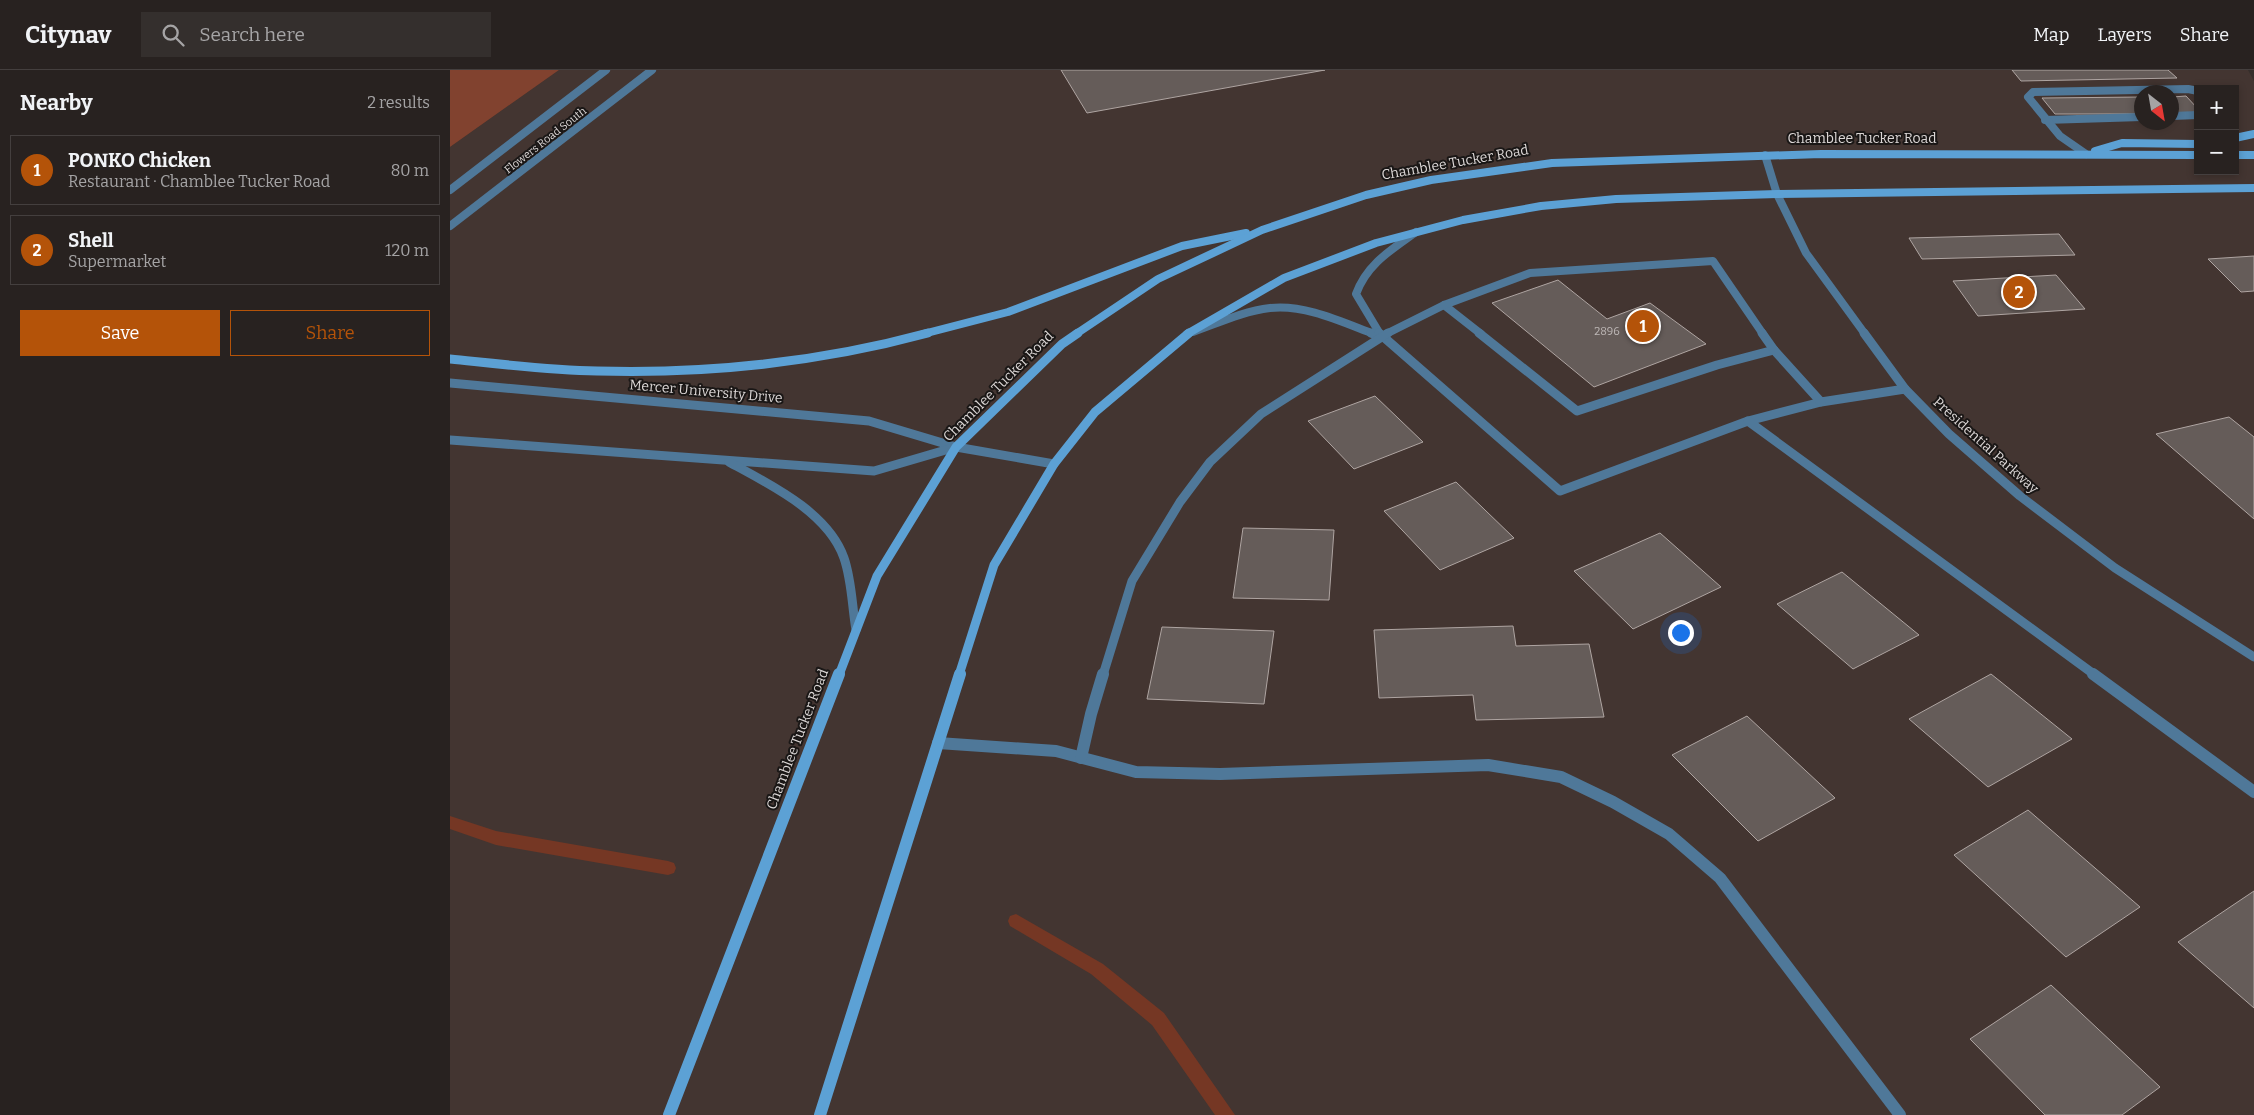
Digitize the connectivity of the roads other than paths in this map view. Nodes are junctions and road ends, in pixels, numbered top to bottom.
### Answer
1 (606, 70) edge
2 (652, 70) edge
3 (2194, 90) edge
4 (2194, 115) edge
5 (2179, 116) edge
6 (2134, 117) edge
7 (2045, 120) junction
8 (2254, 134) edge
9 (2239, 137) edge
10 (2194, 144) edge
11 (2086, 154) junction
12 (1765, 155) junction
13 (2194, 155) edge
14 (2239, 155) edge
15 (2254, 155) edge
16 (2254, 188) edge
17 (450, 190) edge
18 (1777, 194) junction
19 (450, 226) edge
20 (1262, 230) junction
21 (1416, 232) junction
22 (1444, 305) junction
23 (1184, 336) junction
24 (1381, 337) junction
25 (1774, 350) junction
26 (450, 359) edge
27 (450, 383) edge
28 (1905, 389) junction
29 (1821, 402) junction
30 (1748, 421) junction
31 (450, 440) edge
32 (956, 447) junction
33 (726, 460) junction
34 (1054, 464) junction
35 (856, 630) junction
36 (2254, 657) edge
37 (938, 743) junction
38 (1081, 758) junction
39 (2254, 792) edge
40 (670, 1115) edge
41 (820, 1115) edge
42 (1900, 1115) edge

1 - 17 street, Flowers Road South
2 - 19 street, Flowers Road South
3 - 7 street
4 - 5 street
6 - 7 street
7 - 11 street
8 - 9 main road
10 - 11 main road
11 - 12 main road, Chamblee Tucker Road
11 - 13 main road, Chamblee Tucker Road
12 - 18 street, Presidential Parkway
12 - 20 main road, Chamblee Tucker Road
14 - 15 main road
16 - 18 main road
18 - 21 main road
18 - 28 street, Presidential Parkway
20 - 26 main road
20 - 32 main road, Chamblee Tucker Road
21 - 23 main road
21 - 24 street
22 - 24 street
22 - 25 street
22 - 25 street
23 - 24 street
23 - 34 main road
24 - 30 street
24 - 38 street
25 - 29 street
27 - 32 street, Mercer University Drive
28 - 29 street
28 - 36 street, Presidential Parkway
29 - 30 street
30 - 39 street
31 - 33 street, Mercer University Drive
32 - 33 street, Mercer University Drive
32 - 34 street, Mercer University Drive
32 - 35 main road, Chamblee Tucker Road
33 - 35 street
34 - 37 main road
35 - 40 main road, Chamblee Tucker Road
37 - 38 street
37 - 41 main road
38 - 42 street

